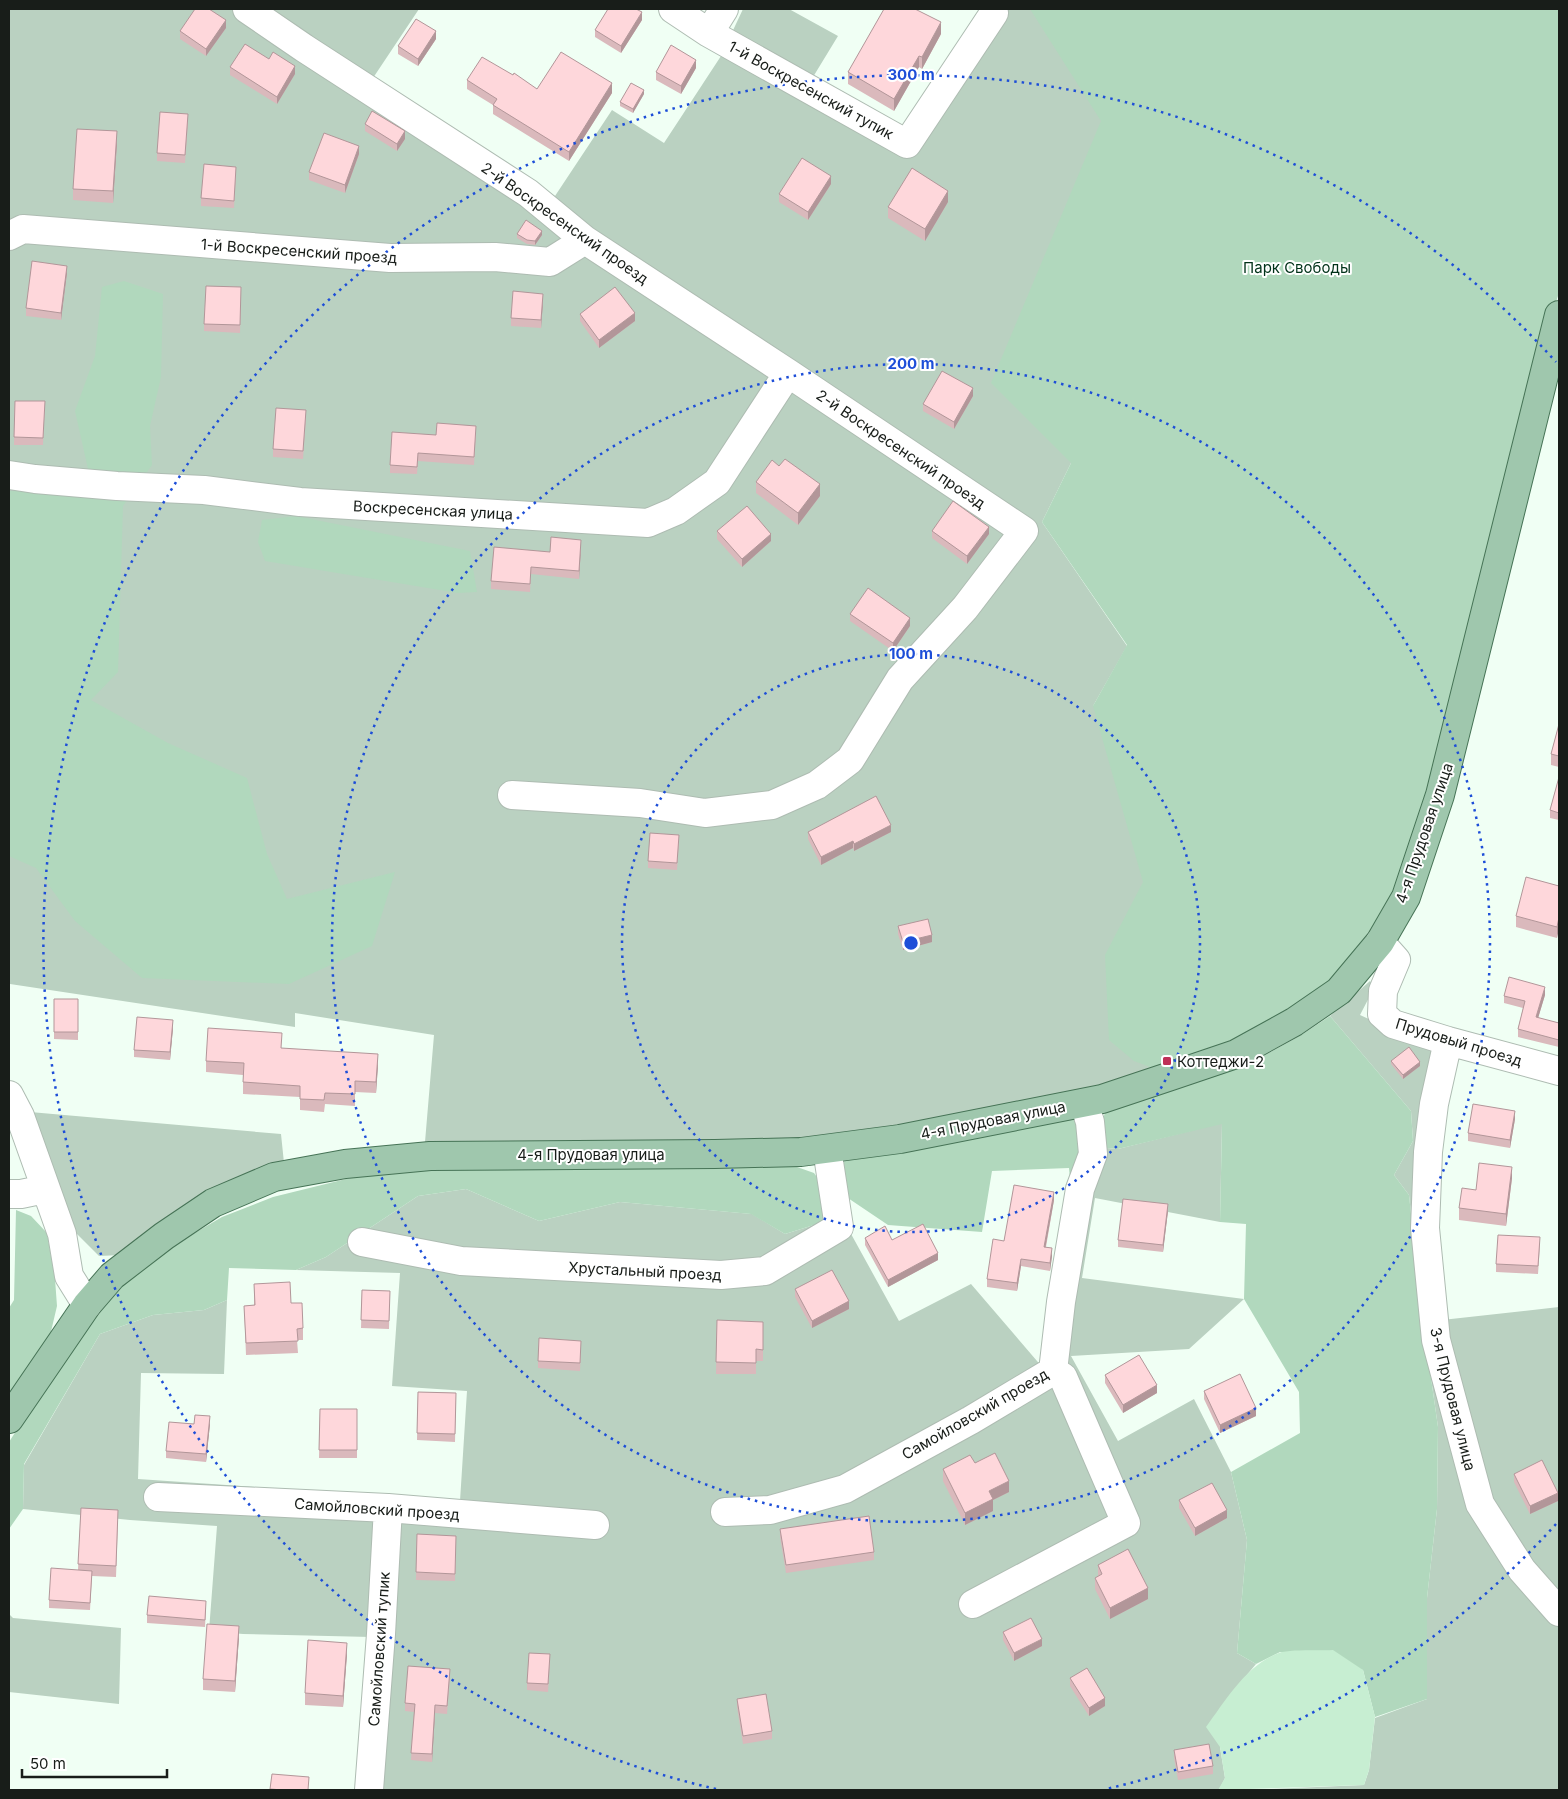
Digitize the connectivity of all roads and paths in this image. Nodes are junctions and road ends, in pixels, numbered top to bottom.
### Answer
1 (247, 9) edge
2 (673, 9) edge
3 (724, 9) edge
4 (994, 13) dead end
5 (709, 33) junction
6 (9, 236) edge
7 (585, 240) junction
8 (1559, 315) edge
9 (788, 373) junction
10 (9, 475) edge
11 (512, 795) dead end
12 (1380, 942) junction
13 (1448, 1041) junction
14 (1559, 1071) edge
15 (9, 1096) edge
16 (1084, 1103) junction
17 (828, 1149) junction
18 (45, 1189) junction
19 (9, 1194) edge
20 (362, 1242) dead end
21 (86, 1305) junction
22 (1052, 1371) junction
23 (9, 1420) edge
24 (158, 1497) dead end
25 (388, 1508) junction
26 (725, 1512) dead end
27 (595, 1525) dead end
28 (973, 1604) dead end
29 (1559, 1612) edge
30 (369, 1790) edge

1 - 7 street, 2-й Воскресенский проезд
2 - 5 street
3 - 5 street
4 - 5 street, 1-й Воскресенский тупик
6 - 7 street, 1-й Воскресенский проезд
7 - 9 street, 2-й Воскресенский проезд
8 - 12 main road, 4-я Прудовая улица
9 - 10 street, Воскресенская улица
9 - 11 street, 2-й Воскресенский проезд
12 - 13 street, Прудовый проезд
12 - 16 main road, 4-я Прудовая улица
13 - 14 street, Прудовый проезд
13 - 29 street, 3-я Прудовая улица
15 - 18 street
16 - 17 main road, 4-я Прудовая улица
16 - 22 street, Самойловский проезд
17 - 20 street, Хрустальный проезд
17 - 21 main road, 4-я Прудовая улица
18 - 19 street
18 - 21 street
21 - 23 main road, 4-я Прудовая улица
22 - 26 street, Самойловский проезд
22 - 28 street
24 - 25 street, Самойловский проезд
25 - 27 street, Самойловский проезд
25 - 30 street, Самойловский тупик

